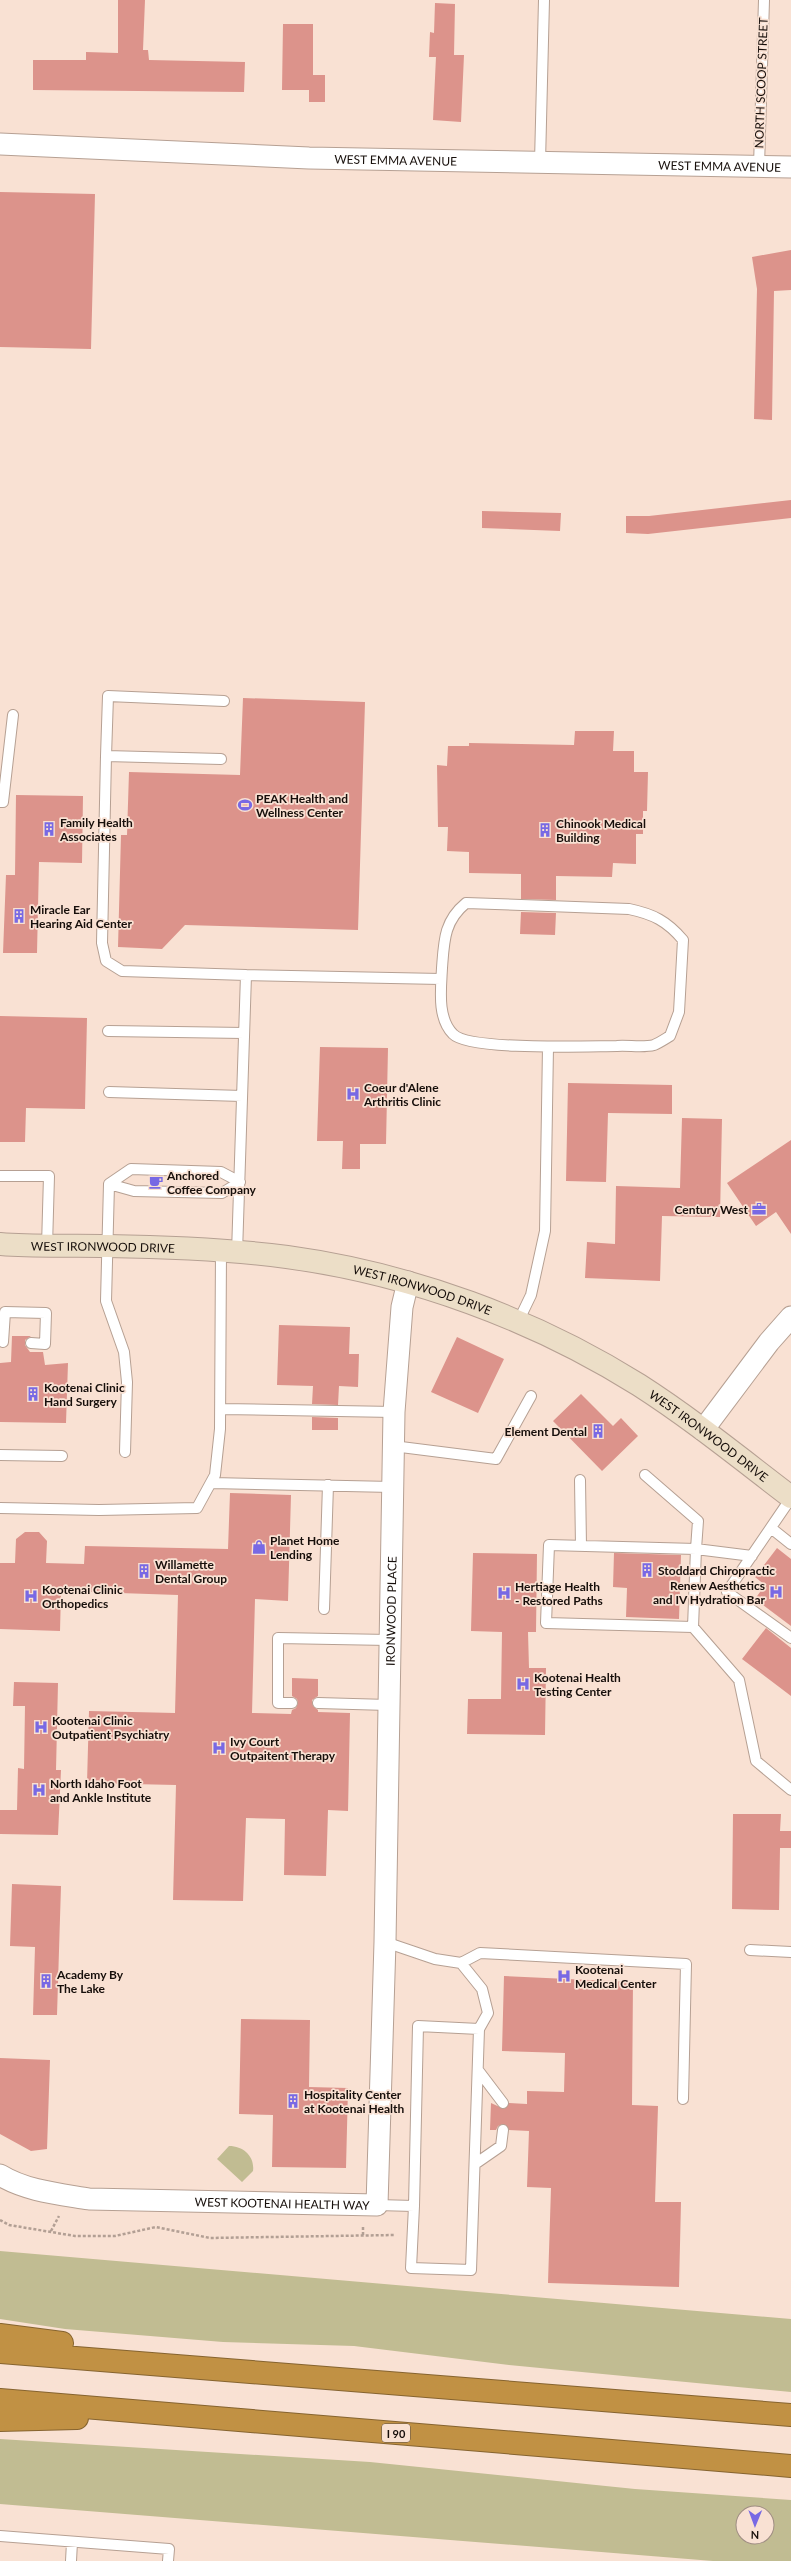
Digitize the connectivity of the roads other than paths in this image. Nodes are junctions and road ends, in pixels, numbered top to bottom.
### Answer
1 (544, 0) edge
2 (764, 0) edge
3 (0, 144) edge
4 (540, 162) junction
5 (759, 166) junction
6 (791, 167) edge
7 (224, 701) dead end
8 (13, 714) dead end
9 (106, 756) junction
10 (221, 759) dead end
11 (0, 802) edge
12 (246, 975) junction
13 (442, 978) junction
14 (108, 1031) dead end
15 (244, 1033) junction
16 (548, 1047) junction
17 (109, 1092) dead end
18 (242, 1096) junction
19 (0, 1176) edge
20 (240, 1182) junction
21 (109, 1184) junction
22 (0, 1244) edge
23 (47, 1246) junction
24 (107, 1246) junction
25 (229, 1252) junction
26 (408, 1282) junction
27 (791, 1317) edge
28 (518, 1322) junction
29 (5, 1342) edge
30 (31, 1343) dead end
31 (531, 1396) dead end
32 (220, 1409) junction
33 (394, 1412) junction
34 (703, 1430) junction
35 (393, 1446) junction
36 (125, 1452) dead end
37 (0, 1455) edge
38 (62, 1456) dead end
39 (645, 1475) dead end
40 (580, 1480) dead end
41 (212, 1483) junction
42 (328, 1485) junction
43 (392, 1487) junction
44 (791, 1498) edge
45 (0, 1508) edge
46 (771, 1528) junction
47 (791, 1544) edge
48 (580, 1546) junction
49 (696, 1549) junction
50 (752, 1556) junction
51 (324, 1609) dead end
52 (693, 1627) junction
53 (791, 1638) edge
54 (389, 1640) junction
55 (292, 1703) dead end
56 (318, 1703) dead end
57 (388, 1705) junction
58 (791, 1790) edge
59 (385, 1942) junction
60 (750, 1950) dead end
61 (791, 1952) edge
62 (461, 1963) junction
63 (479, 2029) junction
64 (478, 2070) junction
65 (683, 2099) dead end
66 (503, 2103) dead end
67 (503, 2130) dead end
68 (475, 2164) junction
69 (0, 2175) edge
70 (377, 2205) junction
71 (414, 2206) junction
72 (0, 2334) edge
73 (0, 2352) edge
74 (275, 2373) junction
75 (0, 2400) edge
76 (791, 2415) edge
77 (195, 2416) junction
78 (0, 2420) edge
79 (791, 2466) edge
80 (0, 2536) edge
81 (72, 2542) junction
82 (71, 2561) edge
83 (168, 2561) edge

1 - 4 lane
2 - 5 lane, NORTH SCOOP STREET
3 - 4 street, WEST EMMA AVENUE
4 - 5 street, WEST EMMA AVENUE
5 - 6 street, WEST EMMA AVENUE
7 - 9 lane
8 - 11 lane
9 - 10 lane
9 - 12 lane
12 - 13 lane
12 - 15 lane
13 - 16 lane
13 - 16 lane
14 - 15 lane
15 - 18 lane
16 - 28 lane
17 - 18 lane
18 - 20 lane
19 - 23 lane
20 - 21 lane
20 - 21 lane
20 - 25 lane
21 - 24 lane
22 - 23 street, WEST IRONWOOD DRIVE
23 - 24 street, WEST IRONWOOD DRIVE
24 - 25 street, WEST IRONWOOD DRIVE
24 - 36 lane
25 - 26 street, WEST IRONWOOD DRIVE
25 - 32 lane
26 - 28 street, WEST IRONWOOD DRIVE
26 - 33 street, IRONWOOD PLACE
27 - 34 street
28 - 34 street, WEST IRONWOOD DRIVE
29 - 30 lane
31 - 35 lane
32 - 33 lane
32 - 41 lane
33 - 35 street, IRONWOOD PLACE
34 - 44 street, WEST IRONWOOD DRIVE
35 - 43 street, IRONWOOD PLACE
37 - 38 lane
39 - 49 lane
40 - 48 lane
41 - 42 lane
41 - 45 lane
42 - 43 lane
42 - 51 lane
43 - 54 street, IRONWOOD PLACE
44 - 46 lane
46 - 47 lane
46 - 50 lane
48 - 49 lane
48 - 52 lane
49 - 50 lane
49 - 52 lane
50 - 53 lane
52 - 58 lane
54 - 55 lane
54 - 57 street, IRONWOOD PLACE
56 - 57 lane
57 - 59 street, IRONWOOD PLACE
59 - 62 lane
59 - 70 street, WEST KOOTENAI HEALTH WAY
60 - 61 lane
62 - 63 lane
62 - 65 lane
63 - 64 lane
63 - 71 lane
64 - 66 lane
64 - 68 lane
67 - 68 lane
68 - 71 lane
69 - 70 street, WEST KOOTENAI HEALTH WAY
70 - 71 lane
72 - 74 highway
73 - 74 highway
74 - 76 highway
75 - 77 highway, I 90
77 - 78 highway, I 90
77 - 79 highway, I 90
80 - 81 lane
81 - 82 lane
81 - 83 lane

